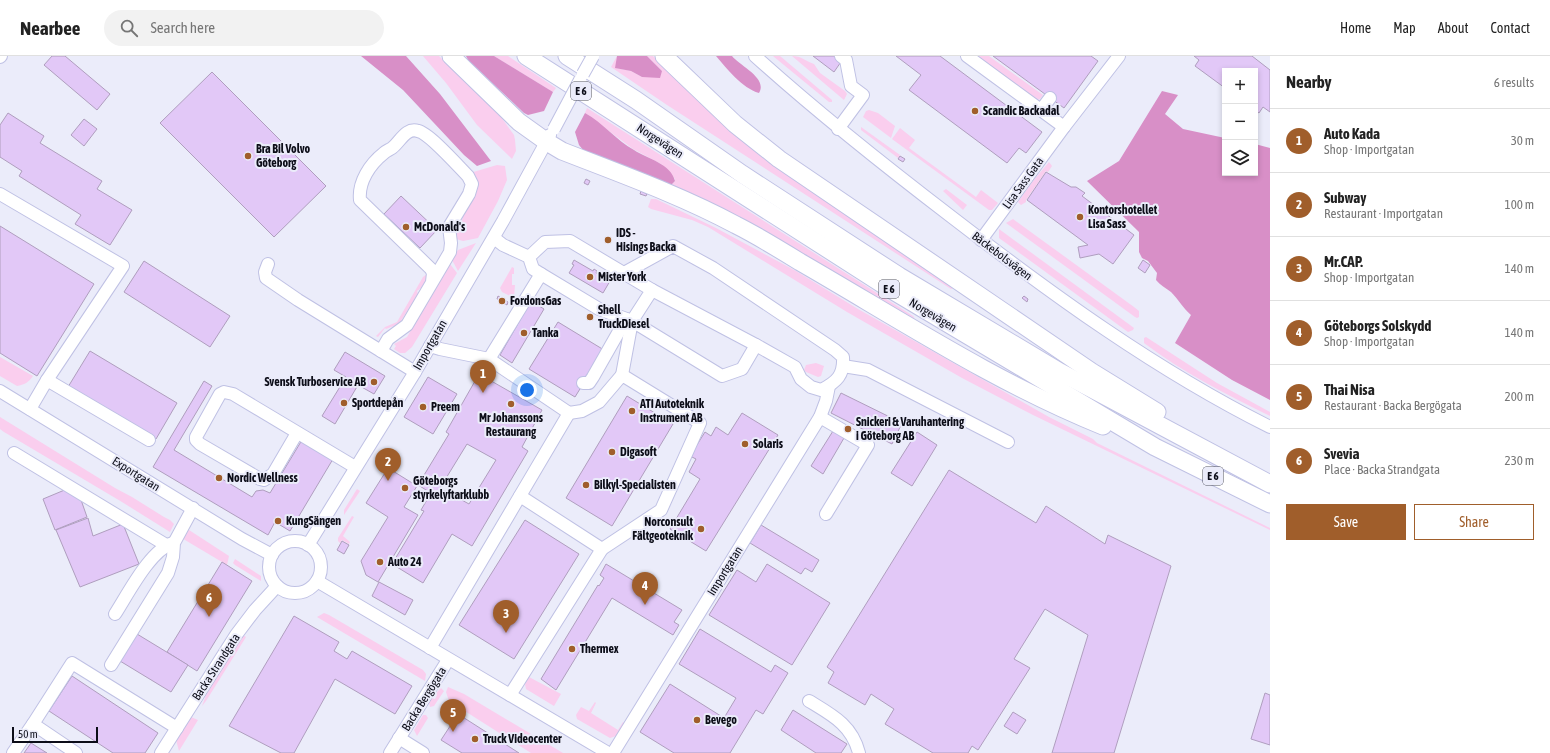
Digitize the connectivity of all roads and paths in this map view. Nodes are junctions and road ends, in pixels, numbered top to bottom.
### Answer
1 (452, 56) edge
2 (526, 56) edge
3 (566, 56) edge
4 (593, 56) edge
5 (664, 56) edge
6 (755, 56) edge
7 (841, 56) edge
8 (967, 56) edge
9 (1112, 58) edge
10 (1050, 98) dead end
11 (1041, 110) junction
12 (1064, 127) junction
13 (838, 129) junction
14 (550, 135) junction
15 (0, 194) edge
16 (494, 238) junction
17 (981, 240) junction
18 (529, 257) junction
19 (268, 264) dead end
20 (624, 273) junction
21 (541, 274) junction
22 (432, 282) junction
23 (652, 290) junction
24 (629, 320) junction
25 (756, 345) junction
26 (430, 346) junction
27 (381, 351) junction
28 (489, 359) junction
29 (843, 366) junction
30 (415, 372) junction
31 (622, 375) junction
32 (47, 380) junction
33 (583, 383) dead end
34 (829, 386) junction
35 (0, 391) edge
36 (30, 409) junction
37 (569, 412) junction
38 (820, 417) junction
39 (1270, 427) edge
40 (297, 433) junction
41 (149, 440) dead end
42 (1008, 442) dead end
43 (1155, 447) junction
44 (1208, 452) junction
45 (14, 453) dead end
46 (355, 467) junction
47 (1270, 484) edge
48 (520, 496) junction
49 (1270, 504) edge
50 (193, 508) junction
51 (826, 514) dead end
52 (170, 544) junction
53 (308, 545) junction
54 (602, 549) junction
55 (272, 555) junction
56 (317, 580) junction
57 (277, 586) junction
58 (115, 614) dead end
59 (430, 648) junction
60 (448, 660) junction
61 (111, 665) dead end
62 (510, 695) junction
63 (808, 701) dead end
64 (33, 724) junction
65 (177, 728) junction
66 (399, 738) junction
67 (13, 753) edge
68 (76, 753) edge
69 (161, 753) edge
70 (390, 753) edge
71 (423, 753) edge
72 (608, 753) edge
73 (613, 753) edge
74 (860, 753) edge

1 - 14 highway
2 - 43 highway, Norgevägen / E 6
3 - 44 highway, Norgevägen / E 6
4 - 14 street, Importgatan, bridge
5 - 44 highway
6 - 13 street, Bäckebolsvägen
7 - 13 street
8 - 11 street
9 - 12 street, Lisa Sass Gata
10 - 11 street
11 - 12 street
12 - 17 street, Lisa Sass Gata
13 - 17 street, Bäckebolsvägen
14 - 16 street, Importgatan
14 - 43 highway
15 - 32 street
16 - 18 street
16 - 26 street, Importgatan
17 - 39 street, Bäckebolsvägen
18 - 20 street
18 - 21 street
19 - 27 street
20 - 23 street
20 - 29 street
21 - 24 street
21 - 28 street
22 - 22 street
22 - 27 street
23 - 24 street
23 - 25 street
24 - 25 street
24 - 31 street
24 - 33 street
25 - 34 street
26 - 28 street
26 - 30 street, Importgatan
27 - 30 street
28 - 37 street
29 - 34 street
29 - 42 street
30 - 46 street, Importgatan
31 - 37 street
31 - 54 street
32 - 36 street
32 - 41 street
34 - 38 street, Importgatan
35 - 36 street, Exportgatan
36 - 50 street, Exportgatan
37 - 48 street
38 - 51 street
38 - 73 street, Importgatan
40 - 40 street
40 - 46 street
43 - 49 highway, Norgevägen / E 6
44 - 47 highway, Norgevägen / E 6
45 - 52 street
46 - 53 street, Importgatan
48 - 54 street
48 - 59 street
50 - 52 street
50 - 55 street, Exportgatan
52 - 58 street
52 - 61 street
53 - 55 street
53 - 56 street
54 - 62 street
55 - 57 street
56 - 57 street
56 - 59 street
57 - 65 street, Backa Strandgata
59 - 60 street
60 - 62 street
60 - 66 street, Backa Bergögata
62 - 72 street
63 - 74 street
64 - 65 street
64 - 67 street
64 - 68 street
65 - 69 street, Backa Strandgata
66 - 70 street, Backa Bergögata
66 - 71 street, Backa Bergögata

